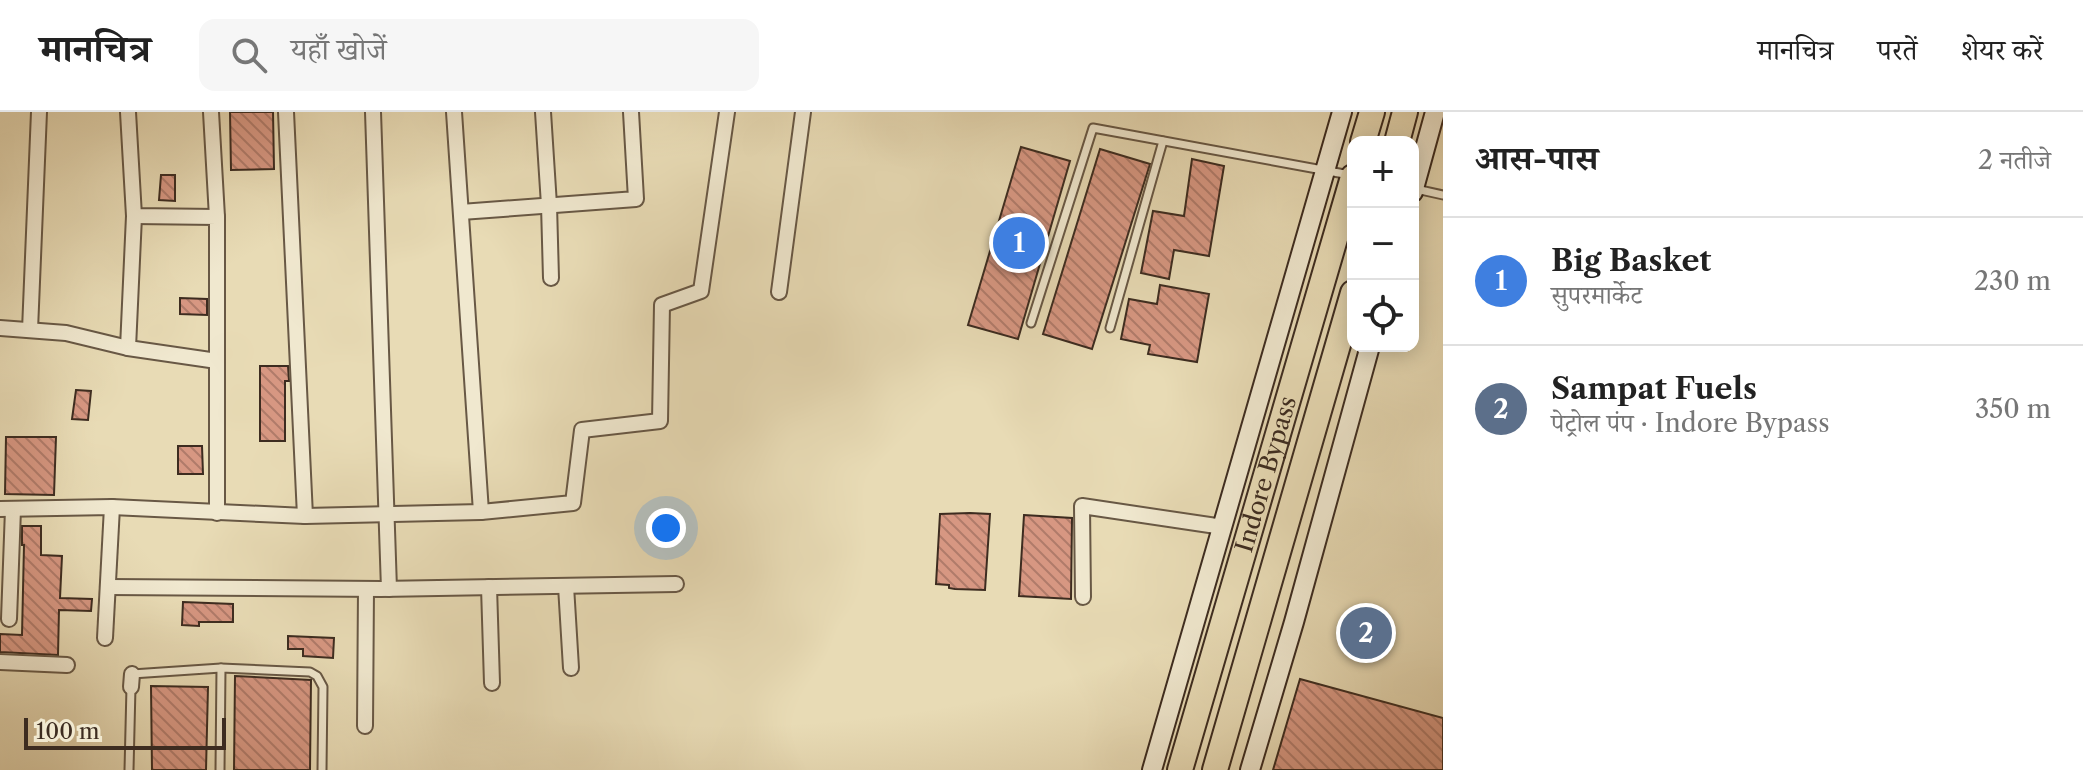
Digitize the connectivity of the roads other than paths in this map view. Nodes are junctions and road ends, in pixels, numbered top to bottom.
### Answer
1 (39, 112) edge
2 (128, 112) edge
3 (211, 112) edge
4 (286, 112) edge
5 (373, 112) edge
6 (454, 112) edge
7 (543, 112) edge
8 (631, 112) edge
9 (727, 112) edge
10 (803, 112) edge
11 (1342, 112) edge
12 (1372, 112) edge
13 (1405, 112) edge
14 (1435, 112) edge
15 (1365, 136) edge
16 (1399, 136) edge
17 (1163, 141) junction
18 (1419, 169) edge
19 (1326, 170) junction
20 (1347, 175) edge
21 (1419, 191) edge
22 (1443, 195) edge
23 (1347, 197) edge
24 (549, 205) junction
25 (461, 212) junction
26 (134, 216) junction
27 (217, 217) junction
28 (551, 278) dead end
29 (779, 292) dead end
30 (1347, 314) edge
31 (1031, 323) dead end
32 (0, 328) edge
33 (1110, 328) dead end
34 (30, 330) junction
35 (128, 348) junction
36 (1368, 352) edge
37 (217, 361) junction
38 (112, 507) junction
39 (6, 509) edge
40 (481, 512) junction
41 (217, 513) junction
42 (388, 515) junction
43 (305, 516) junction
44 (1223, 527) junction
45 (676, 584) dead end
46 (566, 586) junction
47 (108, 587) junction
48 (489, 587) junction
49 (366, 589) junction
50 (389, 589) junction
51 (1083, 597) dead end
52 (9, 619) dead end
53 (105, 638) dead end
54 (0, 662) edge
55 (67, 665) dead end
56 (221, 668) junction
57 (571, 668) dead end
58 (492, 683) dead end
59 (365, 726) dead end
60 (129, 770) edge
61 (220, 770) edge
62 (322, 770) edge
63 (1152, 770) edge
64 (1180, 770) edge
65 (1215, 770) edge
66 (1250, 770) edge

1 - 34 street
2 - 26 street
3 - 27 street
4 - 43 street
5 - 42 street
6 - 25 street
7 - 24 street
8 - 24 street
9 - 40 street
10 - 29 street
11 - 19 street
12 - 15 highway
13 - 16 highway
14 - 18 street
17 - 19 lane
17 - 31 lane
17 - 33 lane
19 - 20 lane
19 - 44 street
21 - 22 lane
23 - 64 highway, Indore Bypass
24 - 25 street
24 - 28 street
25 - 40 street
26 - 27 street
26 - 35 street
27 - 37 street
30 - 65 highway, Indore Bypass
32 - 34 street
34 - 35 street
35 - 37 street
36 - 66 street
37 - 41 street
38 - 39 street
38 - 41 street
38 - 47 street
39 - 52 street
40 - 42 street
41 - 43 street
42 - 43 street
42 - 50 street
44 - 51 street
44 - 63 street
45 - 46 street
46 - 48 street
46 - 57 street
47 - 49 street
47 - 53 street
48 - 50 street
48 - 58 street
49 - 50 street
49 - 59 street
54 - 55 street
56 - 60 lane
56 - 61 lane
56 - 62 lane

